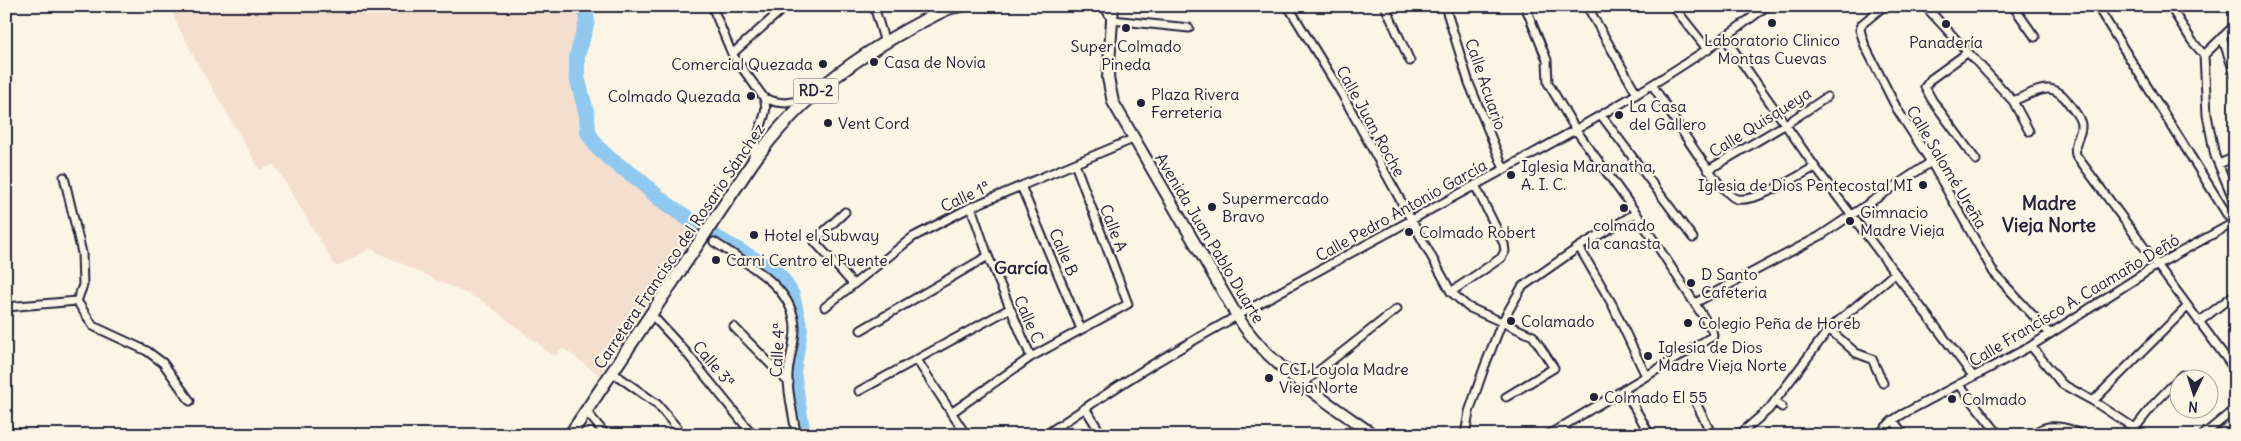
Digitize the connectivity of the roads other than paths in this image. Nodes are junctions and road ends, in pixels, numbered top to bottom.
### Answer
1 (712, 6) edge
2 (786, 6) edge
3 (874, 6) edge
4 (968, 6) edge
5 (1104, 6) edge
6 (1113, 6) edge
7 (1288, 6) edge
8 (1385, 6) edge
9 (1445, 6) edge
10 (1525, 6) edge
11 (1587, 6) edge
12 (1673, 6) edge
13 (1767, 6) edge
14 (1884, 6) edge
15 (1925, 6) edge
16 (2012, 6) edge
17 (2170, 6) edge
18 (2099, 7) edge
19 (948, 9) edge
20 (1112, 20) junction
21 (2235, 25) edge
22 (1189, 28) dead end
23 (2035, 37) dead end
24 (2222, 37) junction
25 (1725, 38) junction
26 (885, 43) junction
27 (1708, 50) junction
28 (1967, 53) junction
29 (732, 54) junction
30 (2204, 55) junction
31 (1410, 61) dead end
32 (2235, 75) edge
33 (1653, 86) junction
34 (1637, 94) junction
35 (1827, 97) dead end
36 (764, 98) junction
37 (805, 100) junction
38 (2013, 101) junction
39 (1601, 115) junction
40 (1786, 124) junction
41 (1576, 130) junction
42 (2029, 132) dead end
43 (1133, 139) junction
44 (2235, 157) edge
45 (1976, 160) dead end
46 (1931, 162) junction
47 (751, 164) junction
48 (1075, 164) junction
49 (2218, 164) junction
50 (1815, 167) junction
51 (1504, 169) junction
52 (1708, 170) junction
53 (64, 177) dead end
54 (1475, 185) junction
55 (1021, 186) junction
56 (2235, 203) edge
57 (971, 207) junction
58 (845, 212) dead end
59 (1636, 213) junction
60 (1851, 216) junction
61 (1411, 220) junction
62 (2234, 223) edge
63 (710, 237) junction
64 (1693, 238) dead end
65 (1579, 247) junction
66 (988, 256) junction
67 (2157, 266) junction
68 (1895, 273) junction
69 (853, 284) junction
70 (1451, 292) junction
71 (2235, 294) edge
72 (77, 300) junction
73 (1694, 302) junction
74 (6, 307) edge
75 (825, 307) dead end
76 (2187, 307) junction
77 (1009, 309) junction
78 (1397, 310) dead end
79 (651, 314) junction
80 (1237, 316) junction
81 (1502, 322) junction
82 (2199, 322) junction
83 (734, 327) dead end
84 (1081, 329) junction
85 (1829, 329) junction
86 (861, 330) dead end
87 (2050, 334) junction
88 (2031, 346) junction
89 (1030, 357) junction
90 (917, 360) junction
91 (2235, 370) edge
92 (612, 372) junction
93 (1646, 376) junction
94 (1973, 376) junction
95 (788, 383) junction
96 (1883, 383) dead end
97 (1302, 384) junction
98 (1959, 384) junction
99 (1624, 389) junction
100 (2168, 390) edge
101 (859, 391) dead end
102 (1506, 397) dead end
103 (1695, 400) dead end
104 (190, 401) dead end
105 (1775, 401) junction
106 (2093, 401) junction
107 (1782, 407) dead end
108 (1085, 408) junction
109 (2235, 409) edge
110 (586, 410) junction
111 (951, 412) junction
112 (1893, 420) junction
113 (1562, 427) junction
114 (2135, 428) junction
115 (570, 435) edge
116 (606, 435) edge
117 (683, 435) edge
118 (753, 435) edge
119 (796, 435) edge
120 (966, 435) edge
121 (1045, 435) edge
122 (1102, 435) edge
123 (1374, 435) edge
124 (1465, 435) edge
125 (1548, 435) edge
126 (1569, 435) edge
127 (1650, 435) edge
128 (1712, 435) edge
129 (1739, 435) edge
130 (1878, 435) edge
131 (1904, 435) edge
132 (1999, 435) edge
133 (2033, 435) edge
134 (2080, 435) edge
135 (2145, 435) edge
136 (2203, 435) edge

1 - 29 street
2 - 29 street
3 - 26 street
4 - 19 street
5 - 20 street
6 - 20 main road, Avenida Juan Pablo Duarte
7 - 61 street, Calle Juan Roche
8 - 31 street
9 - 51 street, Calle Acuario
10 - 41 street
11 - 34 street
12 - 27 street
13 - 25 street, Calle Pedro Antonio García
14 - 46 street, Calle Salomé Ureña
15 - 28 street
16 - 23 street
17 - 30 street
18 - 62 street
19 - 26 main road, Carretera Francisco del Rosario Sánchez / RD-2
20 - 22 street
20 - 43 main road, Avenida Juan Pablo Duarte
21 - 24 street
24 - 30 street
24 - 32 street
25 - 27 street, Calle Pedro Antonio García
25 - 40 street
26 - 37 main road, Carretera Francisco del Rosario Sánchez / RD-2
27 - 33 street, Calle Pedro Antonio García
28 - 38 street
28 - 45 street
29 - 36 street
30 - 49 street
33 - 34 street, Calle Pedro Antonio García
33 - 52 street
34 - 39 street, Calle Pedro Antonio García
35 - 40 street, Calle Quisqueya
36 - 37 street
36 - 47 street
37 - 47 main road, Carretera Francisco del Rosario Sánchez / RD-2
38 - 42 street
38 - 67 street
39 - 41 street, Calle Pedro Antonio García
39 - 64 street
40 - 50 street
40 - 52 street, Calle Quisqueya
41 - 51 street, Calle Pedro Antonio García
41 - 59 street
43 - 48 street, Calle 1ª
43 - 80 main road, Avenida Juan Pablo Duarte
44 - 49 street
46 - 60 street
46 - 87 street, Calle Salomé Ureña
47 - 63 main road, Carretera Francisco del Rosario Sánchez / RD-2
48 - 55 street, Calle 1ª
48 - 84 street, Calle A
49 - 56 street
50 - 52 street
50 - 60 street
51 - 54 street, Calle Pedro Antonio García
53 - 72 street
54 - 61 street, Calle Pedro Antonio García
54 - 70 street
55 - 57 street, Calle 1ª
55 - 84 street, Calle B
57 - 66 street, Calle C
57 - 69 street, Calle 1ª
58 - 69 street
59 - 65 street
59 - 73 street
60 - 68 street
60 - 73 street
61 - 70 street, Calle Juan Roche
61 - 80 street, Calle Pedro Antonio García
62 - 67 street, Calle Francisco A. Caamaño Deñó
63 - 79 main road, Carretera Francisco del Rosario Sánchez / RD-2
63 - 95 street, Calle 4ª
65 - 81 street
65 - 93 street
66 - 77 street, Calle C
66 - 86 street
67 - 76 street
67 - 87 street, Calle Francisco A. Caamaño Deñó
68 - 85 street
68 - 94 street
69 - 75 street, Calle 1ª
70 - 81 street, Calle Juan Roche
71 - 82 street
72 - 74 street
72 - 104 street
73 - 93 street
76 - 82 street
76 - 106 street
77 - 89 street, Calle C
77 - 90 street
78 - 97 street
79 - 92 main road, Carretera Francisco del Rosario Sánchez / RD-2
79 - 118 street, Calle 3ª
80 - 97 main road, Avenida Juan Pablo Duarte
80 - 108 street, Calle Pedro Antonio García
81 - 102 street, Calle Juan Roche
81 - 124 street
82 - 91 street
83 - 95 street
84 - 89 street
85 - 96 street
85 - 105 street
87 - 88 street, Calle Francisco A. Caamaño Deñó
88 - 94 street, Calle Francisco A. Caamaño Deñó
88 - 106 street
89 - 111 street
90 - 101 street
90 - 111 street
92 - 110 main road, Carretera Francisco del Rosario Sánchez / RD-2
92 - 117 street
93 - 99 street
94 - 98 street, Calle Francisco A. Caamaño Deñó
95 - 119 street, Calle 4ª
97 - 123 main road, Avenida Juan Pablo Duarte
98 - 112 street, Calle Francisco A. Caamaño Deñó
98 - 132 street
99 - 113 street
99 - 127 street
100 - 114 street
103 - 128 street
105 - 107 street
105 - 129 street
106 - 114 street
108 - 121 street, Calle Pedro Antonio García
108 - 122 street
109 - 136 street
110 - 115 main road, Carretera Francisco del Rosario Sánchez / RD-2
110 - 116 street
111 - 120 street
112 - 130 street, Calle Francisco A. Caamaño Deñó
112 - 131 street
113 - 125 street
113 - 126 street
114 - 135 street
133 - 134 street

